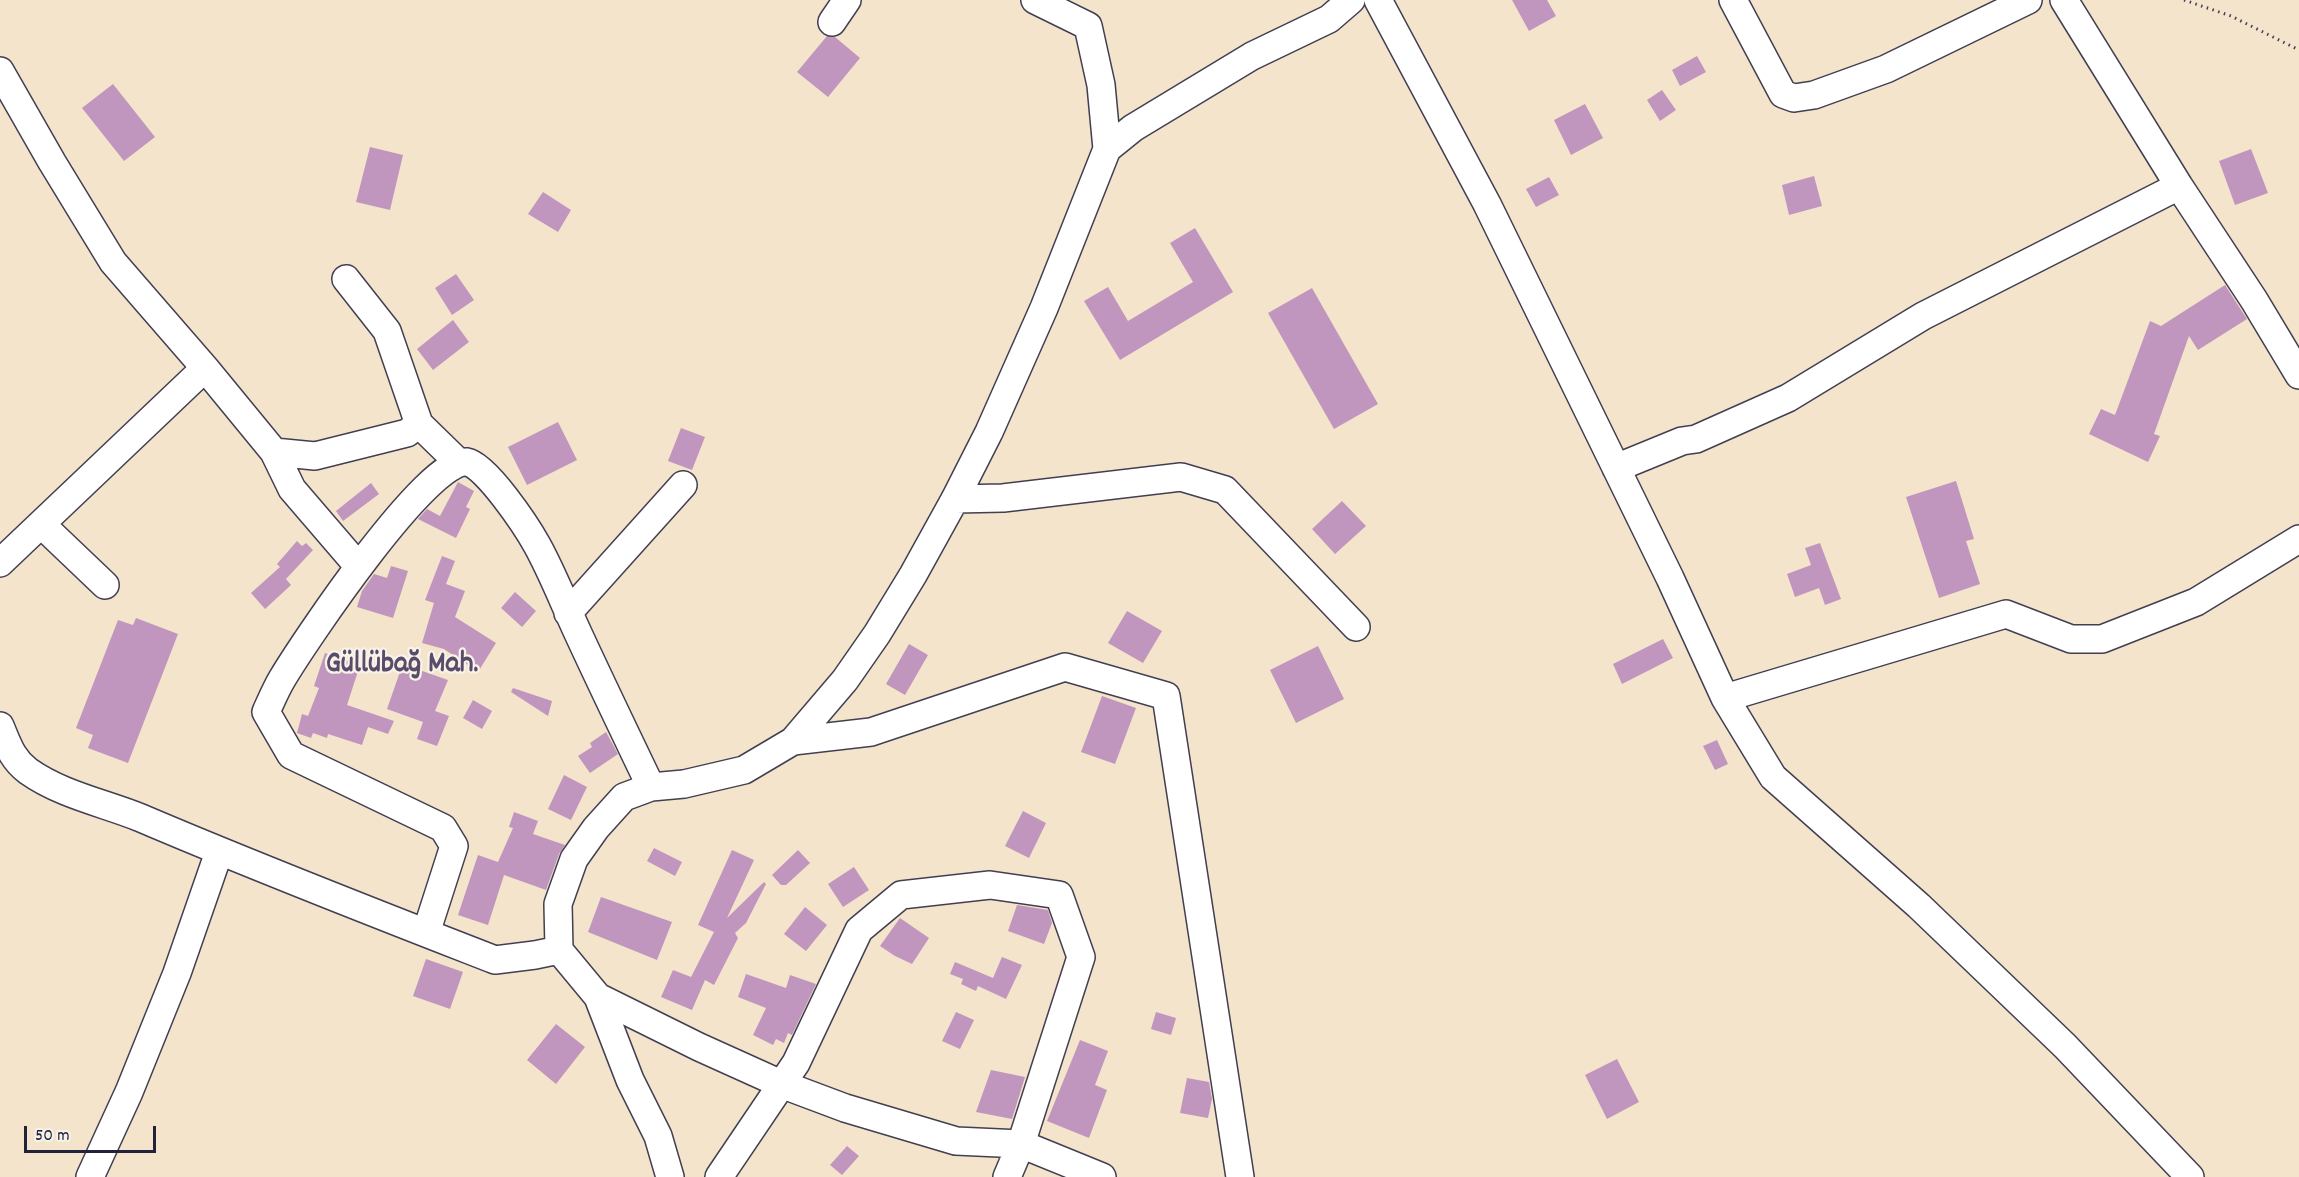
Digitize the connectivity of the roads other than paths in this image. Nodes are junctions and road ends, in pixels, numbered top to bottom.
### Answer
1 (847, 0) edge
2 (1035, 0) edge
3 (1351, 0) edge
4 (1378, 0) edge
5 (1733, 0) edge
6 (2028, 0) edge
7 (2064, 0) edge
8 (832, 22) dead end
9 (4, 88) edge
10 (1107, 149) junction
11 (2179, 186) junction
12 (346, 279) dead end
13 (205, 368) junction
14 (2299, 375) edge
15 (419, 424) junction
16 (274, 452) junction
17 (458, 462) junction
18 (1616, 468) junction
19 (683, 485) dead end
20 (956, 500) junction
21 (41, 524) junction
22 (2299, 539) edge
23 (0, 563) edge
24 (359, 567) junction
25 (105, 585) dead end
26 (568, 613) junction
27 (1356, 627) dead end
28 (1725, 698) junction
29 (0, 726) edge
30 (793, 741) junction
31 (7, 762) edge
32 (651, 787) junction
33 (219, 852) junction
34 (426, 933) junction
35 (559, 950) junction
36 (598, 997) junction
37 (781, 1084) junction
38 (1021, 1144) junction
39 (90, 1177) edge
40 (670, 1177) edge
41 (719, 1177) edge
42 (1007, 1177) edge
43 (1102, 1177) edge
44 (1240, 1177) edge
45 (2190, 1177) edge

1 - 8 street
2 - 10 street
3 - 10 street
4 - 18 street
5 - 6 street
7 - 11 street
9 - 13 street
10 - 20 street
11 - 14 street
11 - 18 street
12 - 15 street
13 - 16 street
13 - 21 street
15 - 16 street
15 - 17 street
16 - 24 street
17 - 24 street
17 - 26 street
18 - 28 street
19 - 26 street
20 - 27 street
20 - 30 street
21 - 23 street
21 - 25 street
22 - 28 street
24 - 34 street
26 - 32 street
28 - 45 street
29 - 31 street
30 - 32 street
30 - 44 street
31 - 33 street
32 - 35 street
33 - 34 street
33 - 39 street
34 - 35 street
35 - 36 street
36 - 37 street
36 - 40 street
37 - 38 street
37 - 38 street
37 - 41 street
38 - 42 street
38 - 43 street

